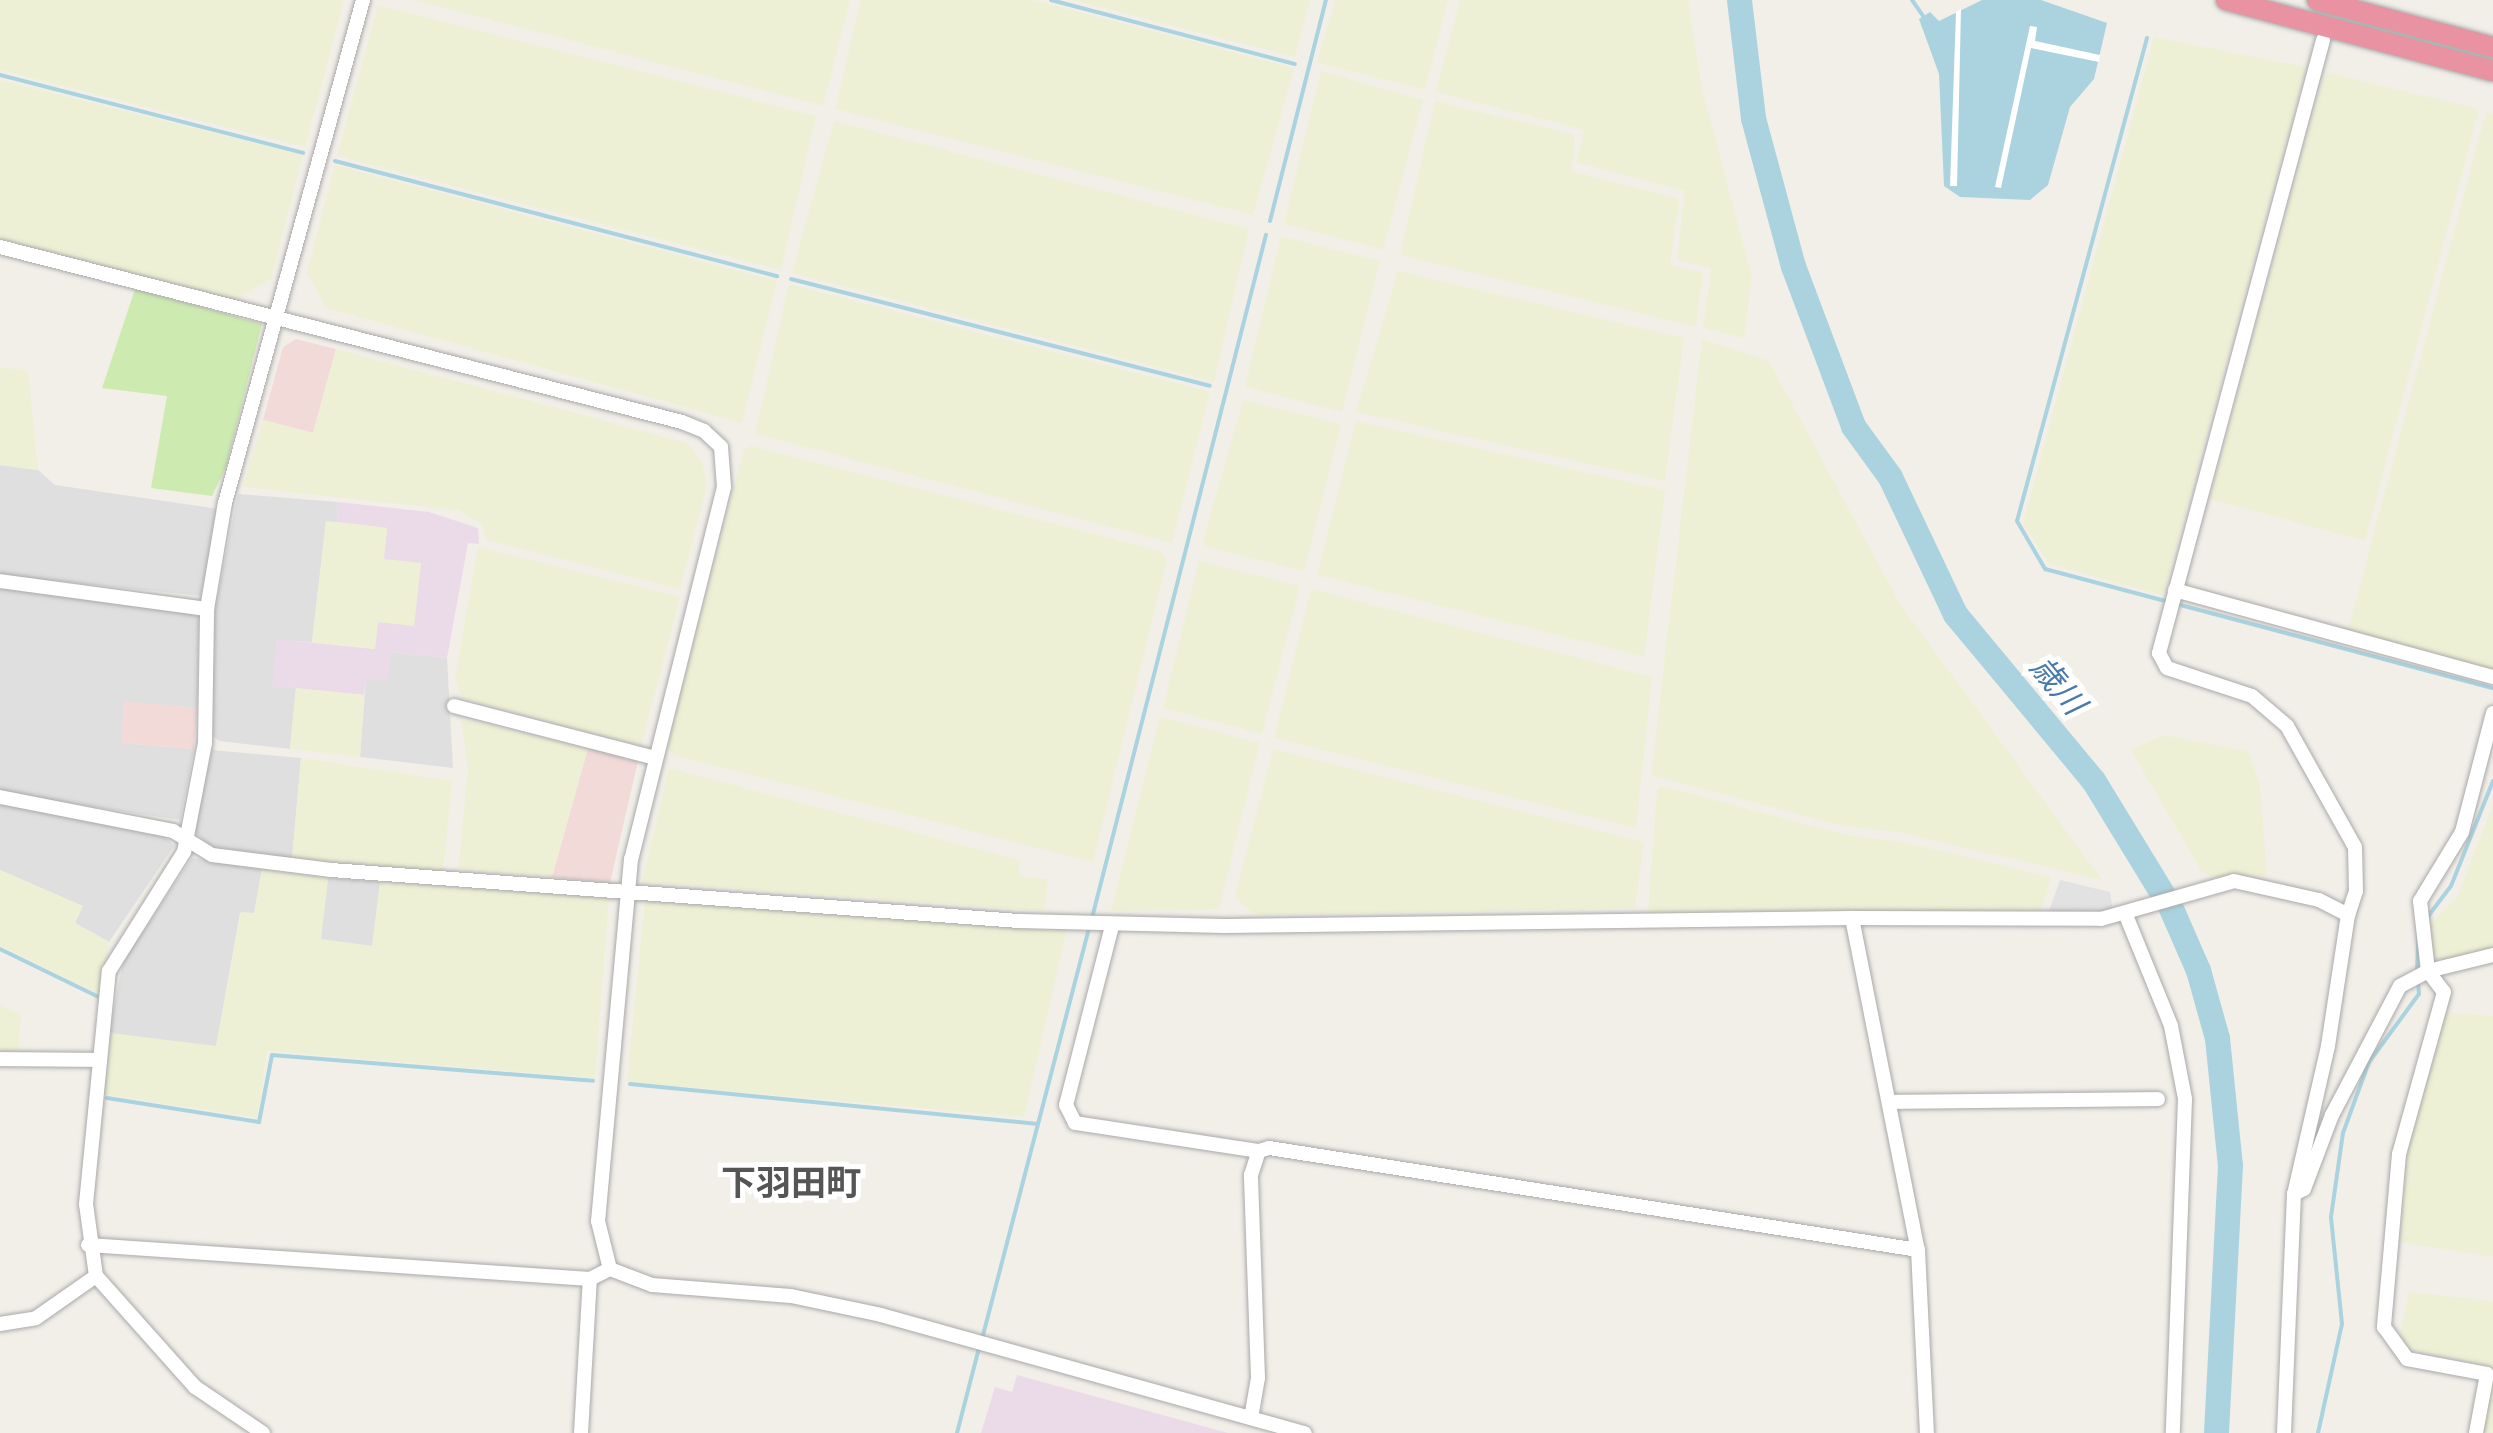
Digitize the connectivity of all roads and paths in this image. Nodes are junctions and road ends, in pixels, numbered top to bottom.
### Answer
1 (363, 0) edge
2 (2226, 0) edge
3 (2318, 0) edge
4 (2322, 40) dead end
5 (2493, 46) edge
6 (2493, 71) edge
7 (0, 247) edge
8 (279, 316) junction
9 (0, 581) edge
10 (2175, 590) junction
11 (206, 609) junction
12 (2493, 677) edge
13 (454, 706) dead end
14 (2493, 713) edge
15 (655, 758) junction
16 (0, 797) edge
17 (187, 838) junction
18 (626, 892) junction
19 (2125, 913) junction
20 (2348, 914) junction
21 (1852, 918) junction
22 (1105, 925) junction
23 (2493, 954) edge
24 (2421, 975) junction
25 (0, 1059) edge
26 (100, 1060) junction
27 (2158, 1099) dead end
28 (1889, 1102) junction
29 (1259, 1151) junction
30 (2294, 1194) junction
31 (88, 1245) junction
32 (1918, 1250) junction
33 (610, 1269) junction
34 (96, 1276) junction
35 (590, 1279) junction
36 (0, 1324) edge
37 (1251, 1418) junction
38 (262, 1433) edge
39 (581, 1433) edge
40 (1304, 1433) edge
41 (1927, 1433) edge
42 (2173, 1433) edge
43 (2284, 1433) edge
44 (2476, 1433) edge

1 - 8 street
2 - 6 highway
3 - 5 highway
4 - 10 street
7 - 8 street
8 - 11 street
8 - 15 street
9 - 11 street
10 - 12 street
10 - 20 street
11 - 17 street
13 - 15 street
14 - 24 street
15 - 18 street
16 - 17 street
17 - 18 street
17 - 26 street
18 - 22 street
18 - 33 street
19 - 20 street
19 - 21 street
19 - 42 street
20 - 30 street
21 - 22 street
21 - 28 street
22 - 29 street
23 - 24 street
24 - 30 street
24 - 44 street
25 - 26 street
26 - 31 street
27 - 28 street
28 - 32 street
29 - 32 street
29 - 37 street
30 - 43 street
31 - 34 street
31 - 35 street
32 - 41 street
33 - 35 street
33 - 37 street
34 - 36 street
34 - 38 street
35 - 39 street
37 - 40 street

